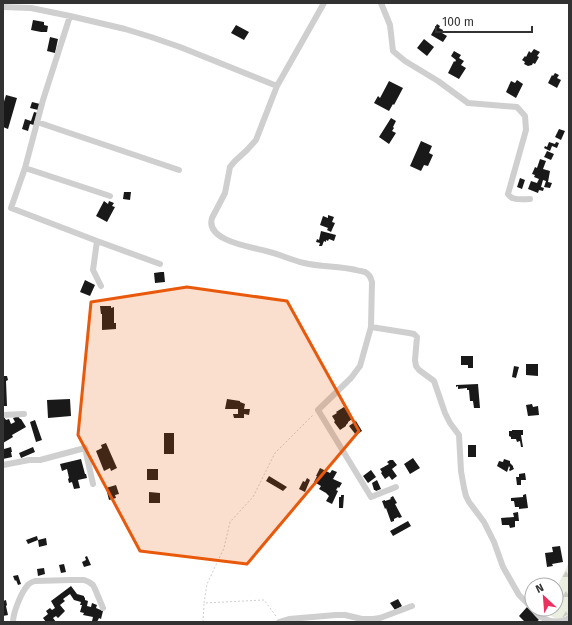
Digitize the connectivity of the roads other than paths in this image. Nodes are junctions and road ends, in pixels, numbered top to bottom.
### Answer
1 (324, 3) edge
2 (380, 3) edge
3 (3, 7) edge
4 (70, 16) junction
5 (277, 86) junction
6 (37, 122) junction
7 (25, 168) junction
8 (179, 170) dead end
9 (110, 196) dead end
10 (530, 199) dead end
11 (97, 241) junction
12 (160, 264) dead end
13 (101, 286) dead end
14 (371, 327) junction
15 (24, 414) dead end
16 (3, 415) edge
17 (3, 465) edge
18 (93, 484) dead end
19 (396, 487) dead end
20 (524, 600) edge
21 (412, 606) dead end
22 (103, 608) dead end
23 (569, 618) edge
24 (542, 620) edge
25 (12, 622) edge
26 (279, 622) edge

1 - 5 street
2 - 10 street
3 - 4 street
4 - 5 street
4 - 6 street
5 - 14 street
6 - 7 street
6 - 8 street
7 - 9 street
7 - 11 street
11 - 12 street
11 - 13 street
14 - 19 street
14 - 20 street
15 - 16 street
17 - 18 street
21 - 26 street
22 - 25 street
23 - 24 street

